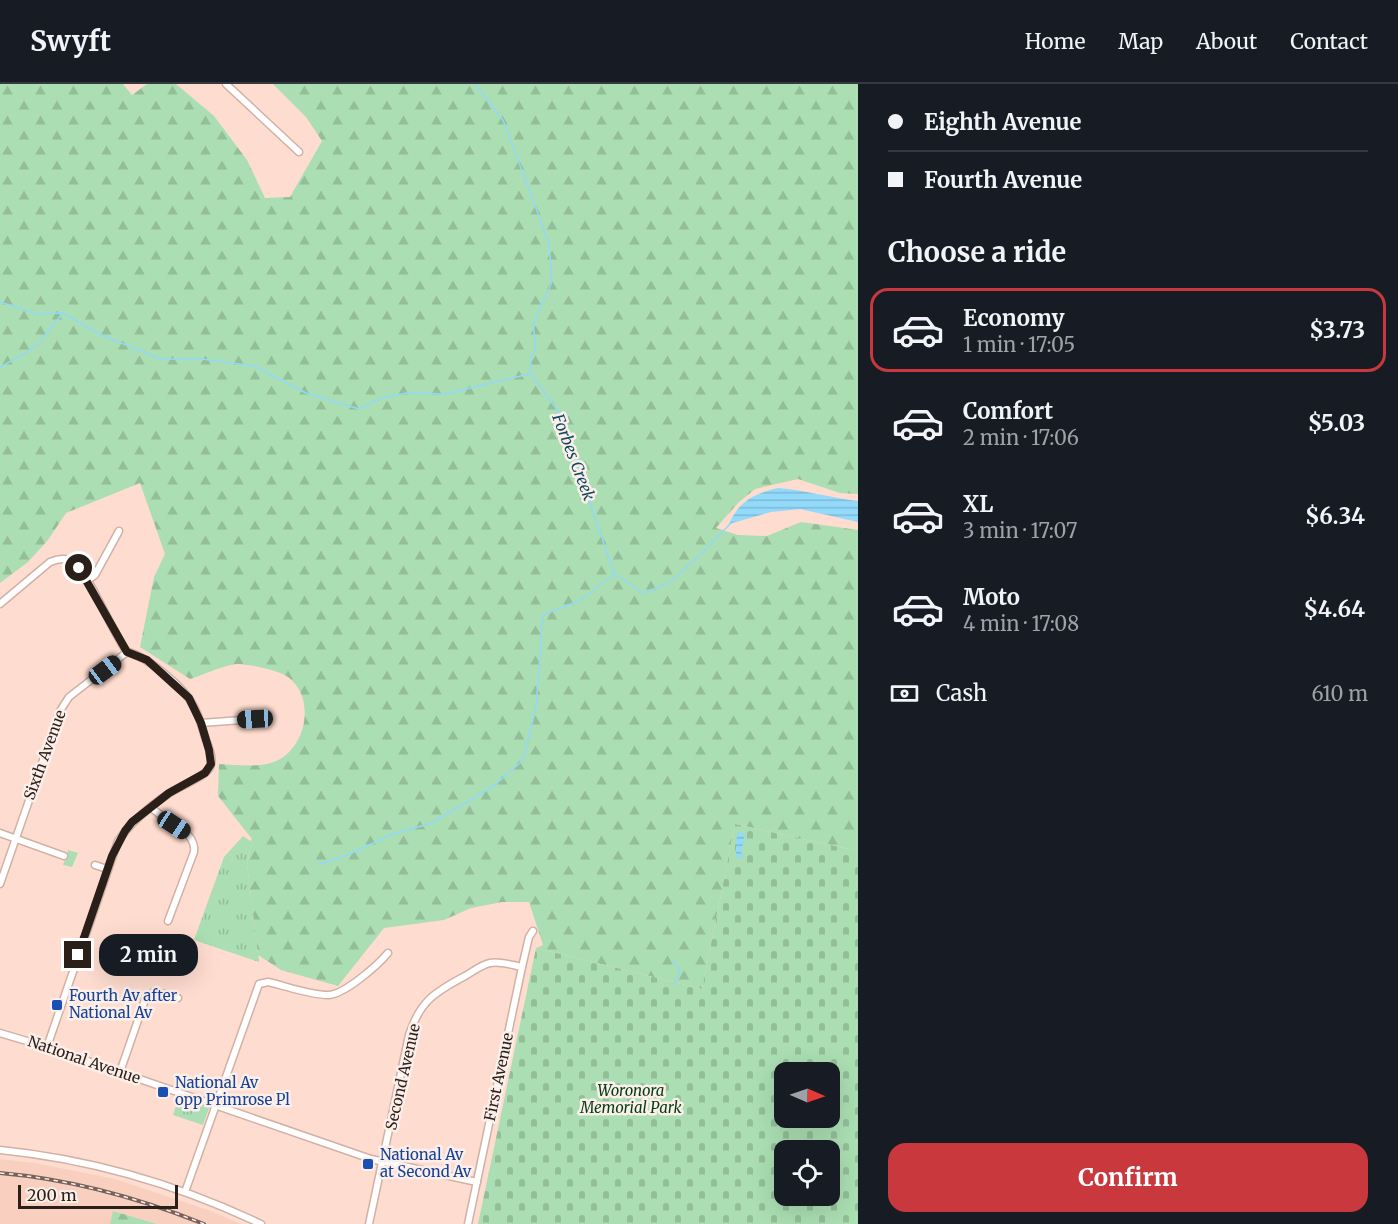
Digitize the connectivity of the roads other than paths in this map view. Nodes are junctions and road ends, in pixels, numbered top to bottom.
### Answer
1 (226, 84) edge
2 (299, 152) dead end
3 (119, 531) dead end
4 (88, 580) junction
5 (0, 604) edge
6 (127, 652) junction
7 (255, 719) dead end
8 (201, 723) junction
9 (151, 807) junction
10 (0, 833) edge
11 (16, 839) junction
12 (64, 856) dead end
13 (96, 865) dead end
14 (107, 869) junction
15 (0, 884) edge
16 (168, 921) dead end
17 (529, 934) dead end
18 (388, 953) dead end
19 (522, 967) junction
20 (178, 998) dead end
21 (0, 1033) edge
22 (47, 1047) junction
23 (120, 1072) junction
24 (215, 1105) junction
25 (0, 1150) edge
26 (383, 1162) junction
27 (477, 1182) junction
28 (185, 1191) junction
29 (261, 1224) edge
30 (369, 1224) edge
31 (468, 1224) edge

1 - 2 street
3 - 4 street
4 - 5 street
4 - 6 street
6 - 8 street
6 - 11 street, Sixth Avenue
7 - 8 street
8 - 9 street
9 - 14 street
9 - 16 street
10 - 11 street
11 - 12 street
11 - 15 street, Sixth Avenue
13 - 14 street
14 - 22 street
17 - 19 street, First Avenue
18 - 24 street
19 - 26 street, Second Avenue
19 - 27 street, First Avenue
20 - 23 street
21 - 22 street, National Avenue
22 - 23 street, National Avenue
23 - 24 street, National Avenue
24 - 26 street, National Avenue
24 - 28 street
25 - 28 street
26 - 27 street, National Avenue
26 - 30 street, Second Avenue
27 - 31 street, First Avenue
28 - 29 street

